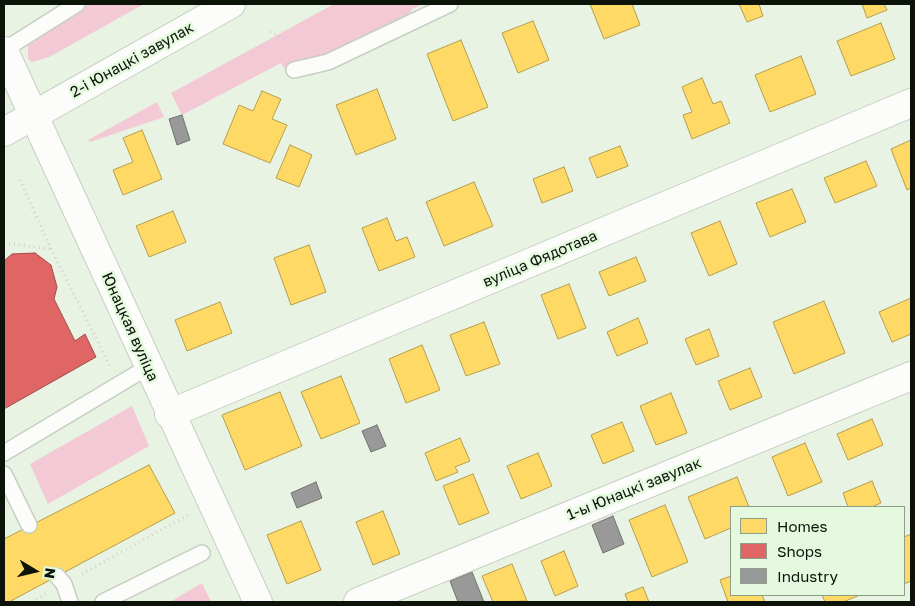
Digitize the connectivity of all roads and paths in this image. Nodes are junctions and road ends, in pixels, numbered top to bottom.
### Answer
1 (77, 4) edge
2 (231, 4) edge
3 (450, 4) edge
4 (270, 32) dead end
5 (306, 48) dead end
6 (4, 51) edge
7 (294, 70) dead end
8 (911, 103) edge
9 (33, 115) junction
10 (4, 132) edge
11 (4, 243) edge
12 (51, 249) dead end
13 (148, 367) junction
14 (911, 376) edge
15 (169, 414) junction
16 (4, 453) edge
17 (4, 474) edge
18 (194, 512) dead end
19 (29, 524) dead end
20 (202, 553) dead end
21 (60, 580) junction
22 (32, 602) edge
23 (70, 602) edge
24 (103, 602) edge
25 (258, 602) edge
26 (358, 602) edge

1 - 6 lane
2 - 9 street, 2-і Юнацкі завулак
3 - 7 lane
4 - 5 path
6 - 9 street, Юнацкая вуліца
8 - 15 street, вуліца Фядотава
9 - 10 street, 2-і Юнацкі завулак
9 - 13 street, Юнацкая вуліца
11 - 12 path
13 - 15 street, Юнацкая вуліца
13 - 16 lane
14 - 26 street, 1-ы Юнацкі завулак
15 - 25 street, Юнацкая вуліца
17 - 19 lane
18 - 21 path
20 - 24 lane
21 - 22 path
21 - 23 lane

